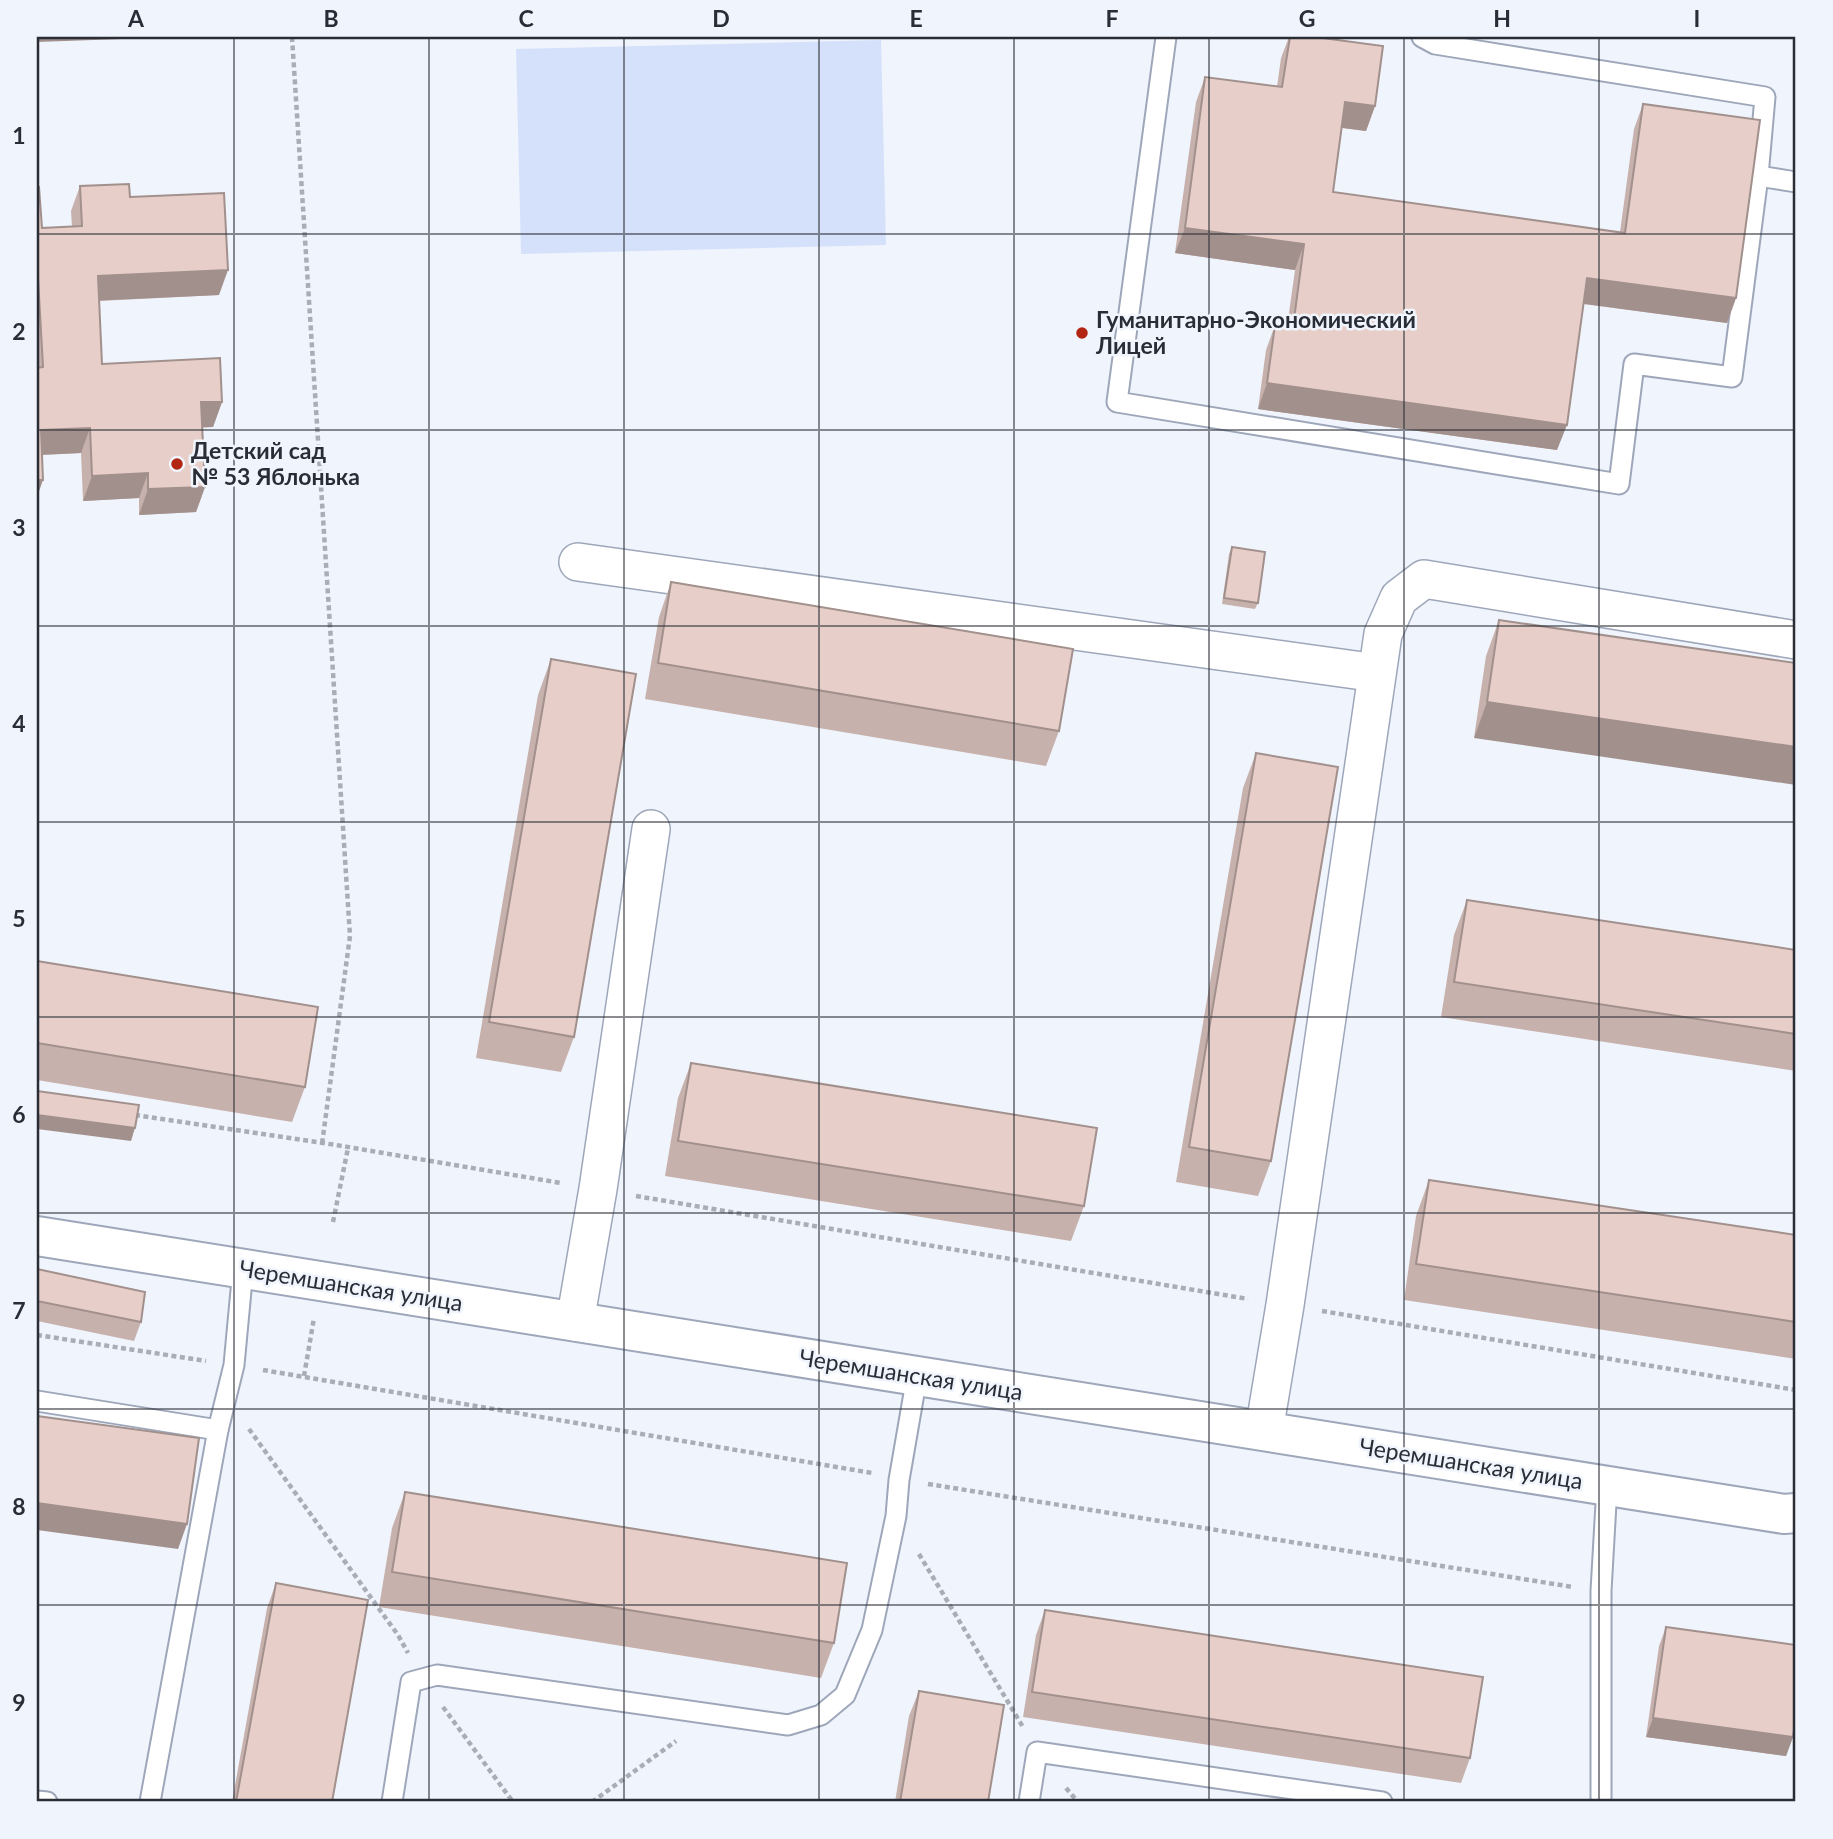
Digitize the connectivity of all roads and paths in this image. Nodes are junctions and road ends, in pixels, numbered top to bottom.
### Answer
1 (292, 37) edge
2 (1166, 37) edge
3 (1422, 37) edge
4 (1758, 176) junction
5 (1796, 181) edge
6 (578, 562) dead end
7 (1796, 640) edge
8 (1377, 673) junction
9 (651, 829) dead end
10 (132, 1115) edge
11 (322, 1144) junction
12 (348, 1148) junction
13 (598, 1189) junction
14 (333, 1222) dead end
15 (37, 1237) edge
16 (243, 1269) junction
17 (1285, 1305) junction
18 (315, 1317) dead end
19 (575, 1322) junction
20 (37, 1335) edge
21 (234, 1365) junction
22 (304, 1376) junction
23 (917, 1376) junction
24 (1796, 1390) edge
25 (226, 1397) junction
26 (37, 1401) edge
27 (218, 1430) junction
28 (1265, 1431) junction
29 (861, 1470) junction
30 (899, 1479) junction
31 (1607, 1486) junction
32 (1790, 1513) edge
33 (896, 1516) junction
34 (1601, 1591) junction
35 (422, 1678) junction
36 (714, 1714) junction
37 (1037, 1752) junction
38 (37, 1801) edge
39 (47, 1802) edge
40 (150, 1802) edge
41 (392, 1802) edge
42 (513, 1802) edge
43 (592, 1802) edge
44 (1029, 1802) edge
45 (1078, 1802) edge
46 (1382, 1802) edge
47 (1601, 1802) edge

1 - 11 path
2 - 4 lane
3 - 4 lane
4 - 5 lane
6 - 8 street
7 - 8 street
8 - 17 street
9 - 13 street
10 - 11 path
11 - 12 path
12 - 13 path
12 - 14 path
13 - 17 path
13 - 19 street
15 - 16 street, Черемшанская улица
16 - 19 street, Черемшанская улица
16 - 21 lane
17 - 24 path
17 - 28 street
18 - 22 path
19 - 23 street, Черемшанская улица
20 - 21 path
21 - 22 path
21 - 25 lane
22 - 29 path
23 - 28 street, Черемшанская улица
23 - 30 lane
25 - 27 lane
25 - 35 path
26 - 27 lane
27 - 40 lane
28 - 31 street, Черемшанская улица
29 - 30 path
29 - 33 path
30 - 33 lane
30 - 34 path
31 - 32 street, Черемшанская улица
31 - 34 lane
33 - 36 lane
33 - 37 path
34 - 47 lane
35 - 36 lane
35 - 41 lane
35 - 42 path
36 - 43 path
37 - 44 lane
37 - 45 path
37 - 46 lane
38 - 39 lane

